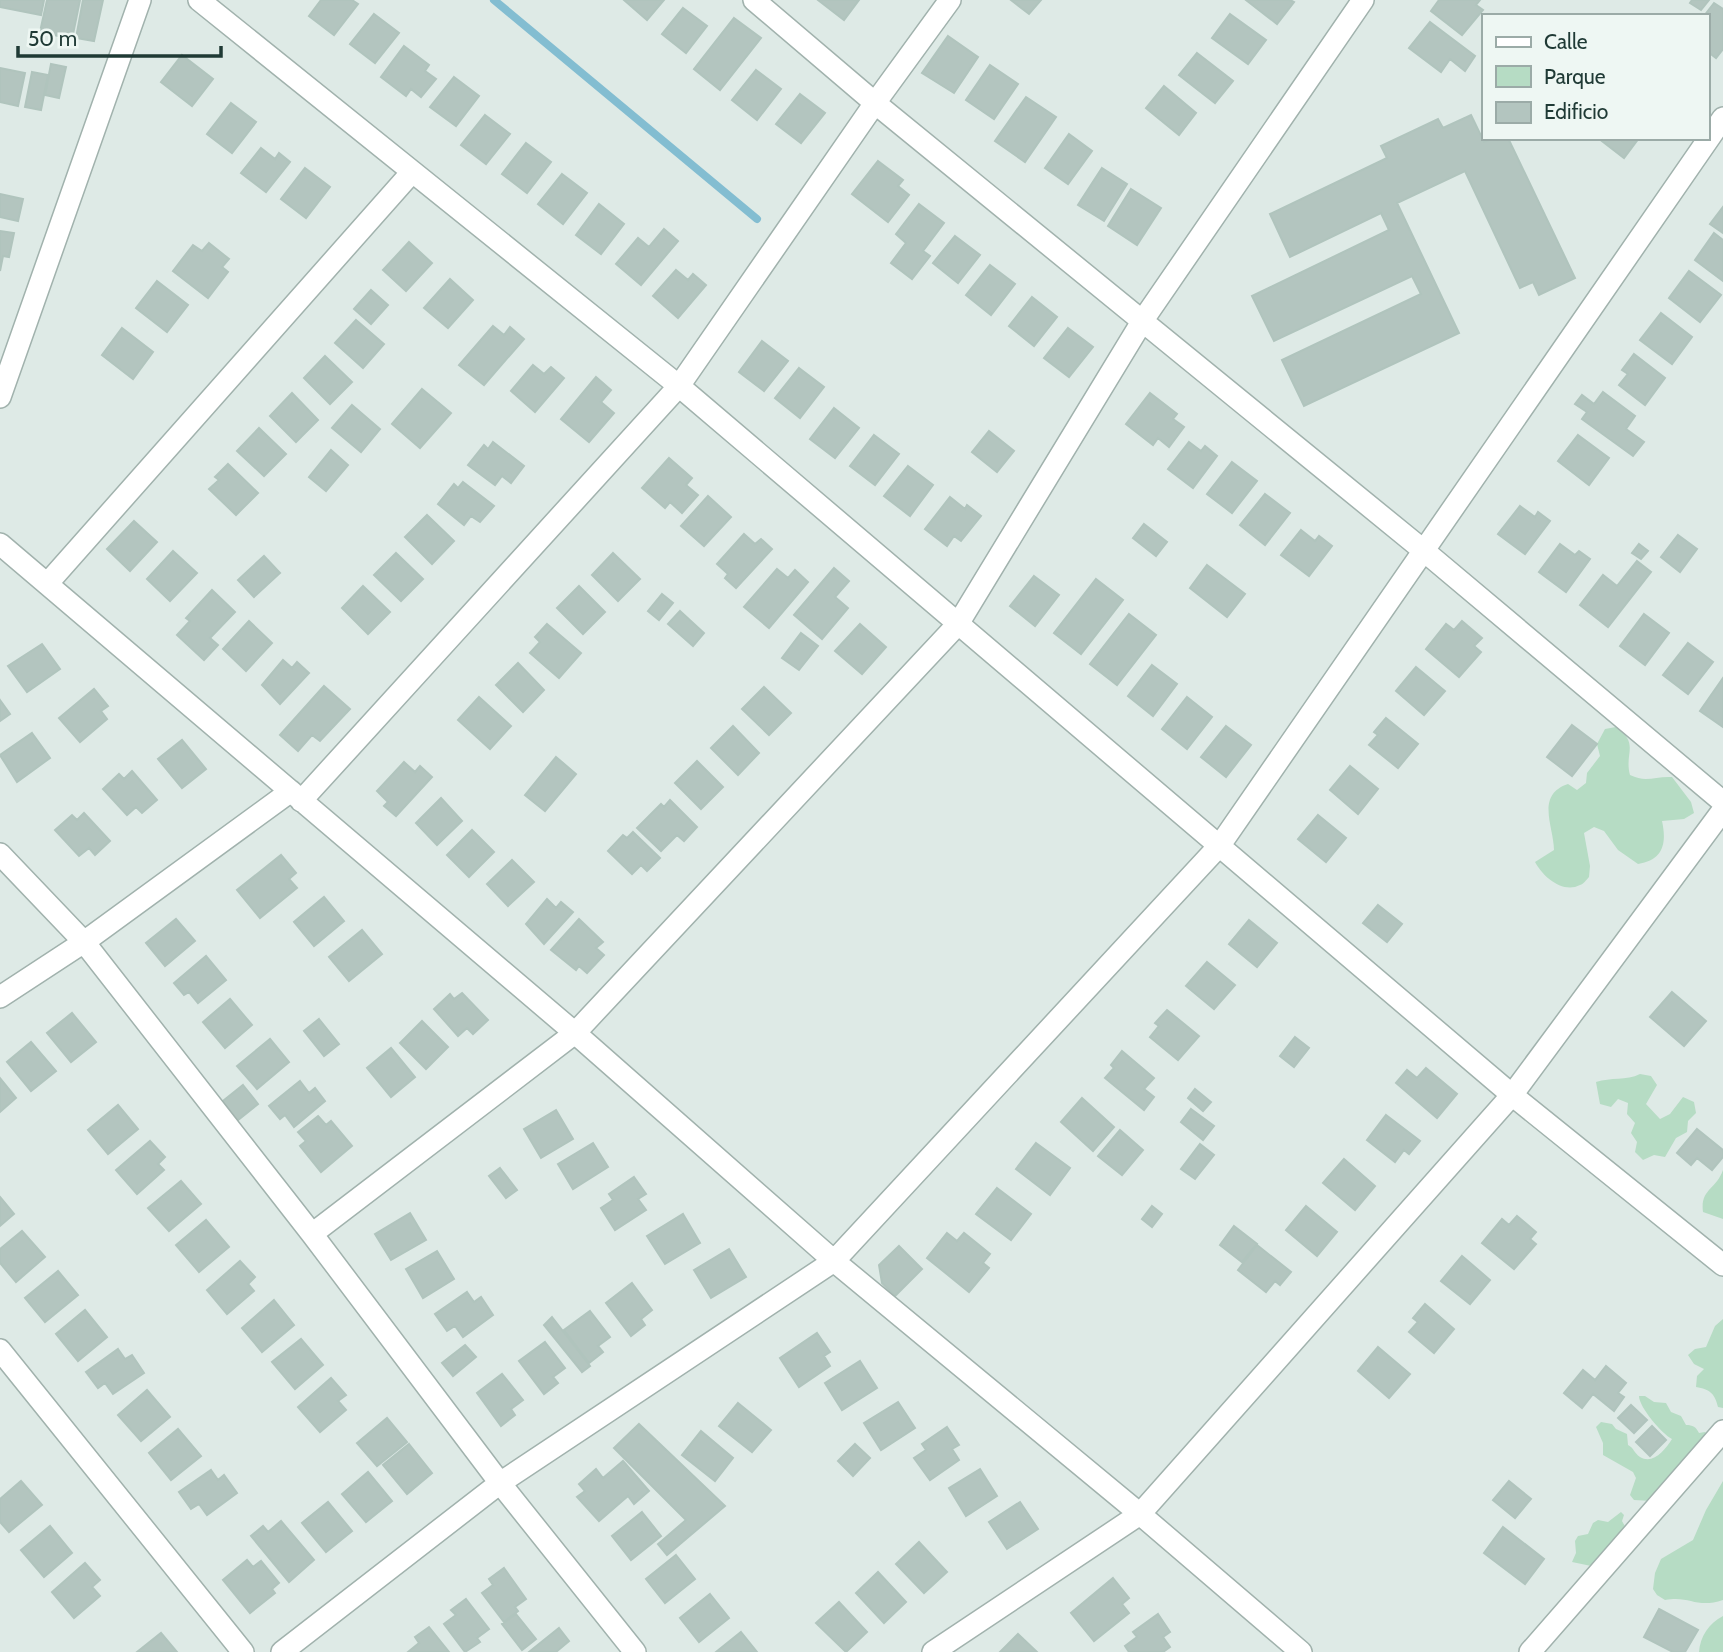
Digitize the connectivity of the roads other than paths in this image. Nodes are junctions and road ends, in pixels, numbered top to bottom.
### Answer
1 (140, 0) edge
2 (198, 0) edge
3 (754, 0) edge
4 (950, 0) edge
5 (1363, 0) edge
6 (875, 103) junction
7 (1723, 118) edge
8 (1709, 138) edge
9 (1708, 140) edge
10 (412, 172) junction
11 (1143, 320) junction
12 (678, 386) junction
13 (0, 397) edge
14 (0, 544) edge
15 (1423, 550) junction
16 (47, 584) junction
17 (958, 624) junction
18 (296, 796) junction
19 (1723, 802) edge
20 (1723, 810) edge
21 (1220, 845) junction
22 (0, 854) edge
23 (84, 942) junction
24 (0, 997) edge
25 (575, 1033) junction
26 (1512, 1095) junction
27 (312, 1234) junction
28 (834, 1261) junction
29 (1723, 1265) edge
30 (0, 1350) edge
31 (1723, 1431) edge
32 (500, 1483) junction
33 (1140, 1514) junction
34 (243, 1652) edge
35 (282, 1652) edge
36 (635, 1652) edge
37 (933, 1652) edge
38 (1301, 1652) edge
39 (1530, 1652) edge

1 - 13 street
2 - 10 street
3 - 6 street
4 - 6 street
5 - 11 street
6 - 11 street
6 - 12 street
7 - 8 street
9 - 15 street
10 - 12 street
10 - 16 street
11 - 15 street
11 - 17 street
12 - 17 street
12 - 18 street
14 - 16 street
15 - 19 street
15 - 21 street
16 - 18 street
17 - 21 street
17 - 25 street
18 - 23 street
18 - 25 street
20 - 26 street
21 - 26 street
21 - 28 street
22 - 23 street
23 - 24 street
23 - 27 street
25 - 27 street
25 - 28 street
26 - 29 street
26 - 33 street
27 - 32 street
28 - 32 street
28 - 33 street
30 - 34 street
31 - 39 street
32 - 35 street
32 - 36 street
33 - 37 street
33 - 38 street

